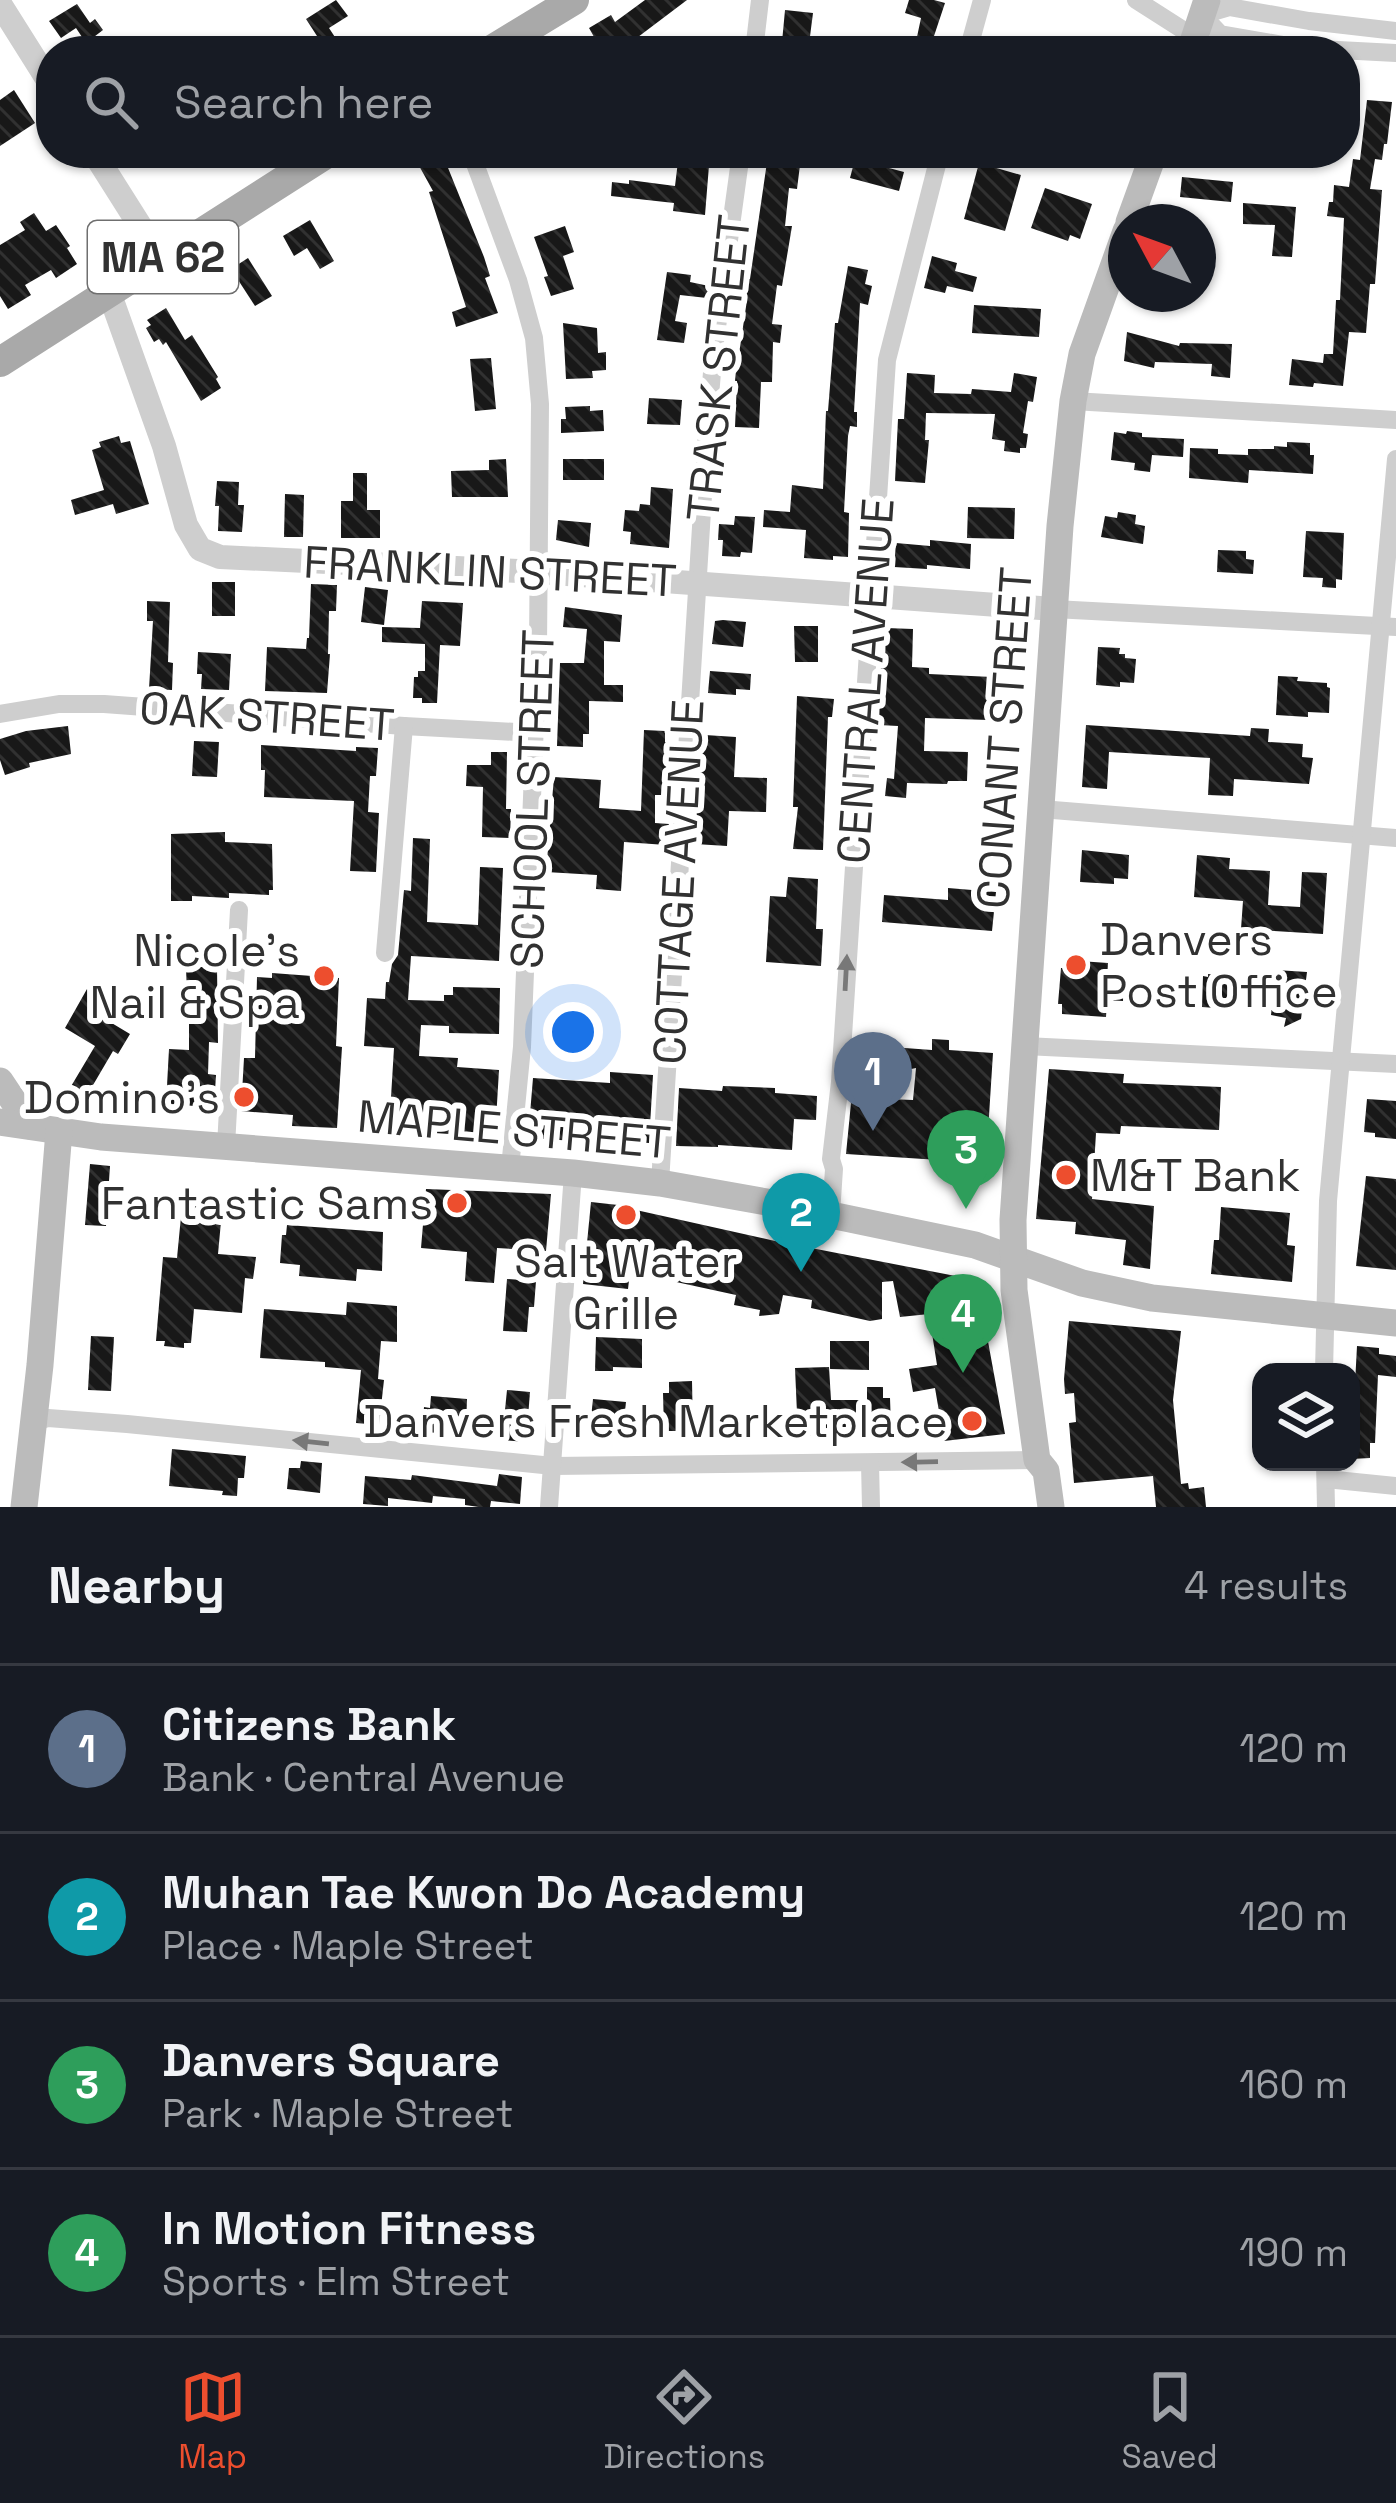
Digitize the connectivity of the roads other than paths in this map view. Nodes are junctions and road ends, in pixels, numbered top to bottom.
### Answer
1 (760, 0) edge
2 (982, 0) edge
3 (1136, 0) edge
4 (563, 3) edge
5 (0, 4) edge
6 (1198, 26) edge
7 (1396, 31) edge
8 (513, 36) edge
9 (756, 36) edge
10 (972, 36) edge
11 (1231, 36) edge
12 (1360, 51) edge
13 (1396, 53) edge
14 (36, 61) edge
15 (103, 168) edge
16 (304, 168) edge
17 (477, 168) edge
18 (740, 168) edge
19 (936, 168) edge
20 (1149, 168) edge
21 (1136, 204) edge
22 (161, 259) junction
23 (1108, 281) edge
24 (110, 292) junction
25 (0, 362) edge
26 (1072, 401) junction
27 (1396, 419) edge
28 (1396, 459) edge
29 (539, 572) junction
30 (696, 582) junction
31 (870, 596) junction
32 (1054, 609) junction
33 (1388, 627) edge
34 (0, 714) edge
35 (404, 727) junction
36 (535, 733) junction
37 (1041, 809) junction
38 (1362, 836) junction
39 (1396, 838) edge
40 (239, 910) dead end
41 (385, 953) dead end
42 (1025, 1046) junction
43 (1341, 1060) junction
44 (1396, 1064) edge
45 (0, 1081) edge
46 (0, 1122) edge
47 (30, 1126) junction
48 (59, 1131) junction
49 (226, 1146) junction
50 (510, 1168) junction
51 (573, 1172) junction
52 (660, 1183) junction
53 (831, 1214) junction
54 (1014, 1259) junction
55 (1324, 1316) junction
56 (1396, 1323) edge
57 (1324, 1363) edge
58 (33, 1422) junction
59 (1037, 1460) junction
60 (870, 1463) junction
61 (553, 1466) junction
62 (1326, 1471) edge
63 (1396, 1486) edge
64 (24, 1507) edge
65 (549, 1507) edge
66 (871, 1507) edge
67 (1051, 1507) edge
68 (1326, 1507) edge

1 - 9 street
2 - 10 street
3 - 6 street
4 - 8 main road
5 - 14 street
6 - 7 street
6 - 11 street
12 - 13 street
15 - 22 street
16 - 22 main road, MA 62
17 - 29 street, SCHOOL STREET
18 - 30 street, TRASK STREET
19 - 31 street, CENTRAL AVENUE
20 - 21 main road
22 - 24 main road, MA 62
23 - 26 main road, CONANT STREET
24 - 25 main road, MA 62
24 - 29 street, FRANKLIN STREET
26 - 27 street
26 - 32 main road, CONANT STREET
28 - 33 street
29 - 30 street, FRANKLIN STREET
29 - 36 street, SCHOOL STREET
30 - 31 street, FRANKLIN STREET
30 - 52 street, COTTAGE AVENUE
31 - 32 street, FRANKLIN STREET
53 -> 31 street, CENTRAL AVENUE
32 - 33 street
32 - 37 main road, CONANT STREET
33 - 38 street
34 - 35 street, OAK STREET
35 - 36 street, OAK STREET
35 - 41 street
36 - 50 street, SCHOOL STREET
37 - 38 street
37 - 42 main road, CONANT STREET
38 - 39 street
38 - 43 street
40 - 49 street
42 - 43 street
42 - 54 main road, CONANT STREET
43 - 44 street
43 - 55 street
45 - 47 main road
46 - 47 main road, MAPLE STREET
47 - 48 main road, MAPLE STREET
48 - 49 main road, MAPLE STREET
48 - 58 main road
49 - 50 main road, MAPLE STREET
50 - 51 main road, MAPLE STREET
51 - 52 main road, MAPLE STREET
51 - 61 street
52 - 53 main road, MAPLE STREET
53 - 54 main road, MAPLE STREET
54 - 55 main road, MAPLE STREET
54 - 59 main road, CONANT STREET
55 - 56 main road, MAPLE STREET
55 - 57 street
61 -> 58 street
58 - 64 main road
59 -> 60 street
59 - 67 main road, CONANT STREET
60 - 61 street
60 - 66 street
61 - 65 street
62 - 63 street
62 - 68 street

